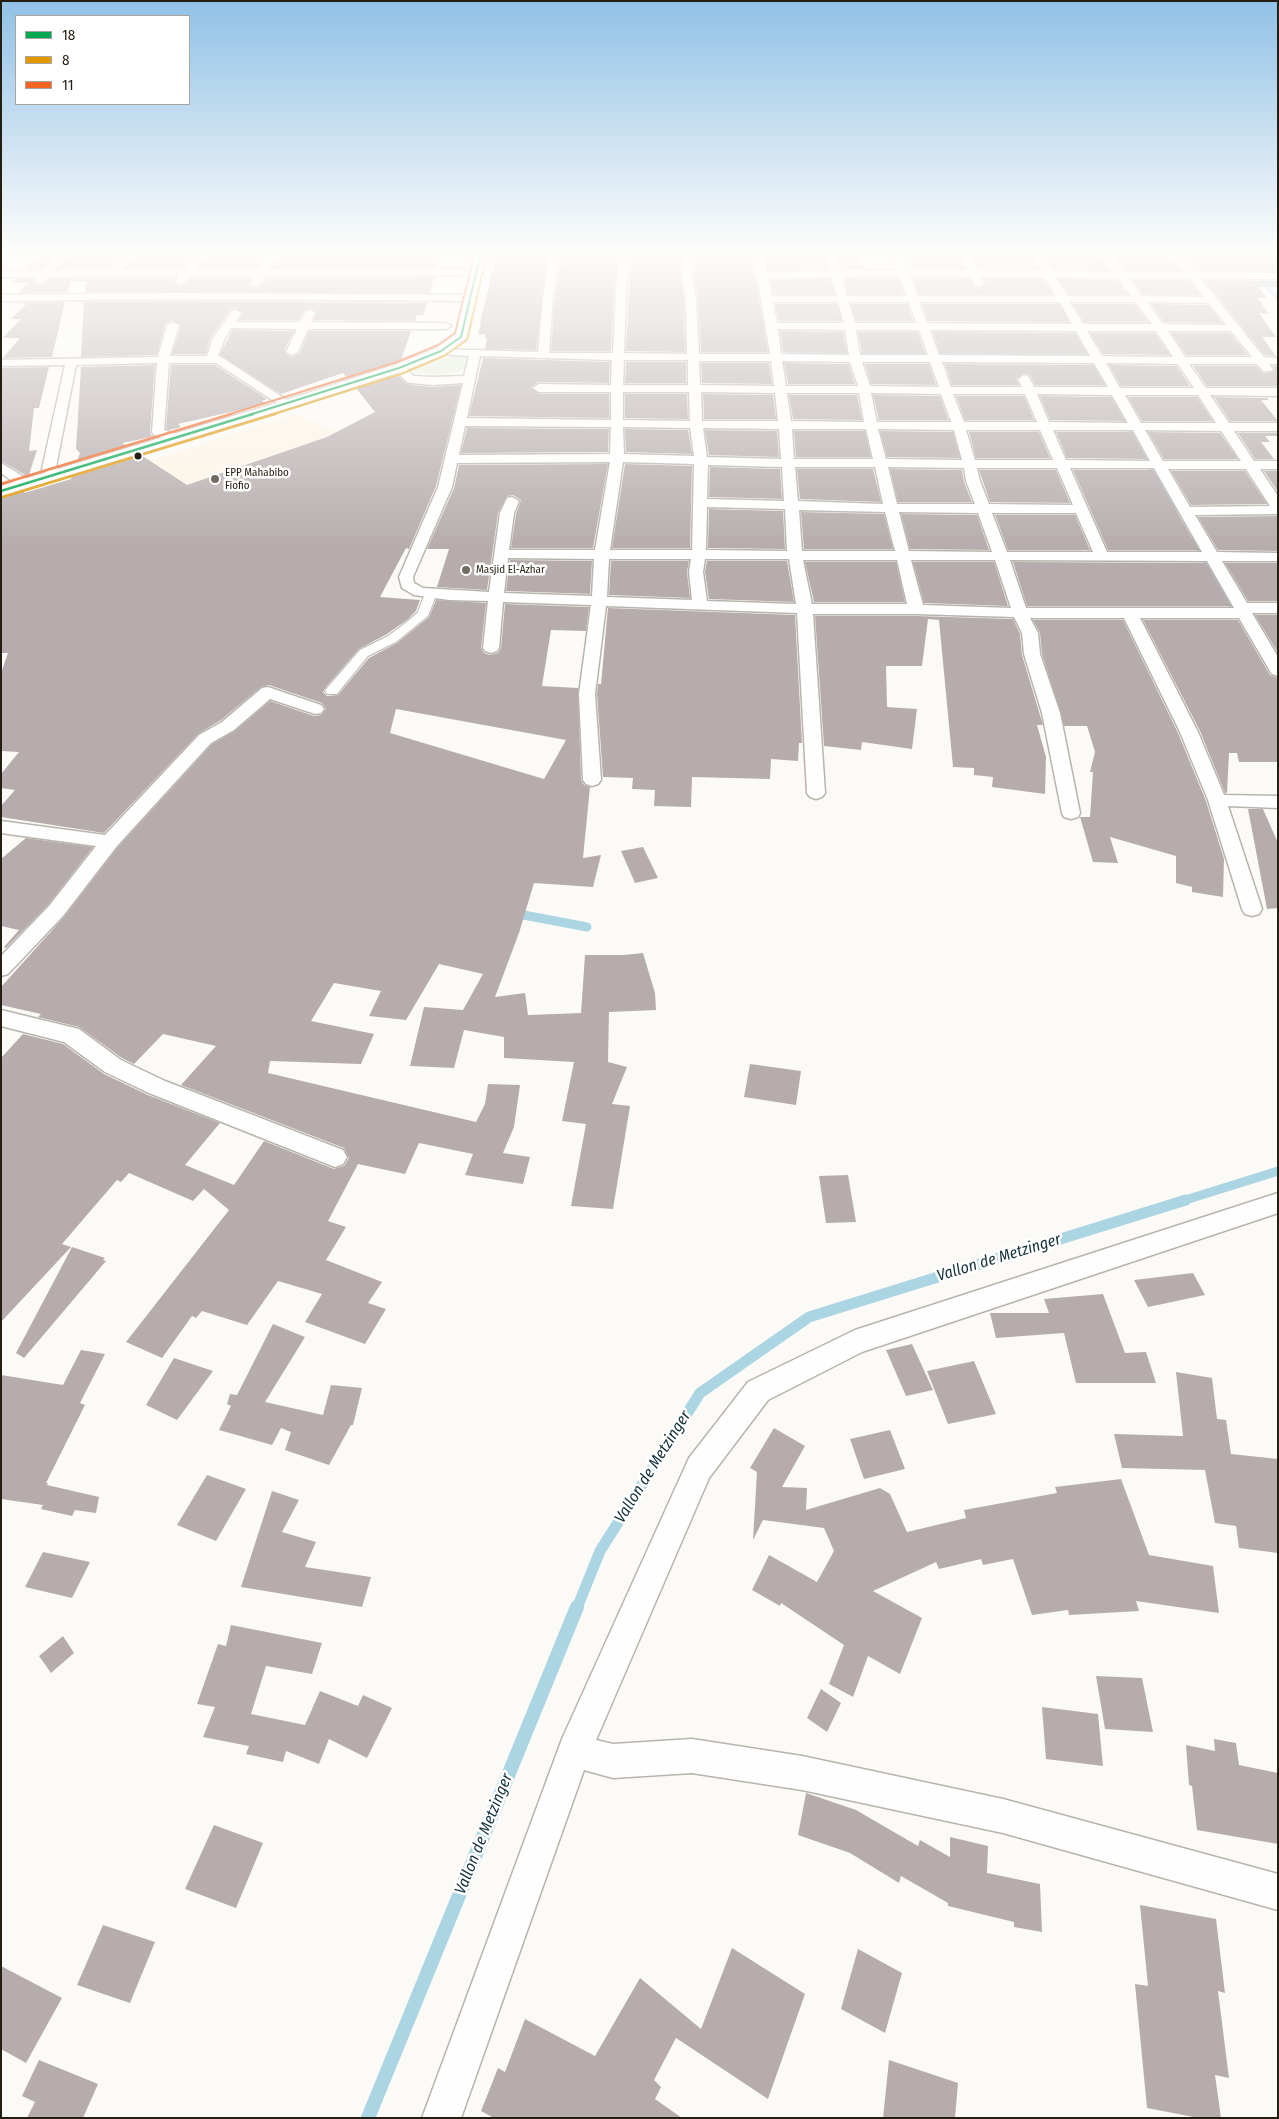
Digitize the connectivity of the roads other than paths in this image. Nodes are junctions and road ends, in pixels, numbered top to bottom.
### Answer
1 (1013, 350) edge
2 (166, 351) edge
3 (214, 351) edge
4 (441, 351) joint
5 (543, 351) edge
6 (619, 351) edge
7 (692, 351) edge
8 (775, 351) edge
9 (854, 351) edge
10 (932, 351) edge
11 (1004, 351) edge
12 (1022, 351) edge
13 (1093, 351) edge
14 (1174, 351) edge
15 (1252, 351) edge
16 (475, 354) junction
17 (543, 356) junction
18 (619, 356) junction
19 (692, 356) junction
20 (776, 358) junction
21 (855, 358) junction
22 (934, 358) junction
23 (1097, 358) junction
24 (211, 359) junction
25 (1180, 360) junction
26 (163, 361) junction
27 (1260, 361) junction
28 (1278, 361) edge
29 (71, 362) junction
30 (1, 363) edge
31 (399, 368) junction
32 (1272, 376) dead end
33 (468, 379) junction
34 (539, 388) dead end
35 (617, 389) junction
36 (694, 389) junction
37 (780, 390) junction
38 (1116, 390) junction
39 (865, 391) junction
40 (946, 391) junction
41 (1029, 391) junction
42 (1201, 392) junction
43 (1278, 392) edge
44 (287, 404) junction
45 (460, 422) junction
46 (617, 422) junction
47 (696, 424) junction
48 (785, 425) junction
49 (871, 425) junction
50 (959, 426) junction
51 (1046, 426) junction
52 (1138, 427) junction
53 (1226, 427) junction
54 (1278, 427) edge
55 (174, 438) junction
56 (617, 458) junction
57 (451, 459) junction
58 (701, 461) junction
59 (787, 463) junction
60 (881, 463) junction
61 (970, 464) junction
62 (1062, 464) junction
63 (1158, 465) junction
64 (1250, 465) junction
65 (1278, 465) edge
66 (1, 467) edge
67 (58, 474) junction
68 (24, 483) junction
69 (1, 491) edge
70 (512, 501) dead end
71 (699, 503) junction
72 (791, 505) junction
73 (891, 508) junction
74 (984, 508) junction
75 (1278, 508) edge
76 (1082, 509) junction
77 (1184, 511) junction
78 (602, 553) junction
79 (502, 554) junction
80 (699, 554) junction
81 (795, 554) junction
82 (1001, 555) junction
83 (904, 556) junction
84 (1102, 556) junction
85 (1210, 557) junction
86 (1278, 557) edge
87 (431, 593) junction
88 (497, 596) junction
89 (599, 600) junction
90 (700, 606) junction
91 (1278, 608) edge
92 (805, 609) junction
93 (916, 609) junction
94 (1243, 611) junction
95 (1129, 612) junction
96 (1020, 613) junction
97 (491, 648) dead end
98 (1277, 668) edge
99 (332, 691) dead end
100 (315, 709) dead end
101 (592, 780) dead end
102 (816, 793) dead end
103 (1217, 800) junction
104 (1278, 802) edge
105 (1071, 813) dead end
106 (1, 827) edge
107 (110, 842) junction
108 (1252, 909) dead end
109 (1, 969) edge
110 (1, 1018) edge
111 (335, 1158) dead end
112 (1278, 1203) edge
113 (574, 1752) junction
114 (1278, 1892) edge
115 (441, 2118) edge

1 - 41 street
2 - 26 street
3 - 24 street
4 - 16 street
4 - 31 main road
5 - 17 street
6 - 18 street
7 - 19 street
8 - 20 street
9 - 21 street
10 - 22 street
11 - 22 street
12 - 23 street
13 - 23 street
14 - 25 street
15 - 27 street
16 - 17 street
16 - 33 street
17 - 18 street
18 - 19 street
18 - 35 street
19 - 20 street
19 - 36 street
20 - 21 street
20 - 37 street
21 - 22 street
21 - 39 street
22 - 40 street
23 - 25 street
23 - 38 street
24 - 26 street
24 - 44 street
25 - 27 street
25 - 42 street
26 - 29 street
26 - 55 street
27 - 28 street
27 - 32 street
29 - 30 street
29 - 67 street
31 - 33 street
31 - 44 main road
33 - 45 street
34 - 35 street
35 - 36 street
35 - 46 street
36 - 37 street
36 - 47 street
37 - 39 street
37 - 48 street
38 - 41 street
38 - 42 street
38 - 52 street
39 - 40 street
39 - 49 street
40 - 41 street
40 - 50 street
41 - 51 street
42 - 43 street
42 - 53 street
44 - 55 main road
45 - 46 street
45 - 57 street
46 - 47 street
46 - 56 street
47 - 48 street
47 - 58 street
48 - 49 street
48 - 59 street
49 - 50 street
49 - 60 street
50 - 51 street
50 - 61 street
51 - 52 street
51 - 62 street
52 - 53 street
52 - 63 street
53 - 54 street
53 - 64 street
55 - 67 main road
56 - 57 street
56 - 58 street
56 - 78 street
57 - 87 street
58 - 59 street
58 - 71 street
59 - 60 street
59 - 72 street
60 - 61 street
60 - 73 street
61 - 62 street
61 - 74 street
62 - 63 street
62 - 76 street
63 - 64 street
63 - 77 street
64 - 65 street
64 - 75 street
66 - 68 street
67 - 68 main road
68 - 69 main road
70 - 79 street
71 - 72 street
71 - 80 street
72 - 73 street
72 - 81 street
73 - 74 street
73 - 83 street
74 - 76 street
74 - 82 street
75 - 77 street
76 - 84 street
77 - 85 street
78 - 79 street
78 - 80 street
78 - 89 street
79 - 88 street
80 - 81 street
80 - 90 street
81 - 83 street
81 - 92 street
82 - 83 street
82 - 84 street
82 - 96 street
83 - 93 street
84 - 85 street
85 - 86 street
85 - 94 street
87 - 88 street
87 - 99 street
88 - 89 street
88 - 97 street
89 - 90 street
89 - 101 street
90 - 92 street
91 - 94 street
92 - 93 street
92 - 102 street
93 - 96 street
94 - 95 street
94 - 98 street
95 - 96 street
95 - 103 street
96 - 105 street
100 - 107 street
103 - 104 street
103 - 108 street
106 - 107 street
107 - 109 street
110 - 111 street
112 - 113 street
113 - 114 street
113 - 115 street

